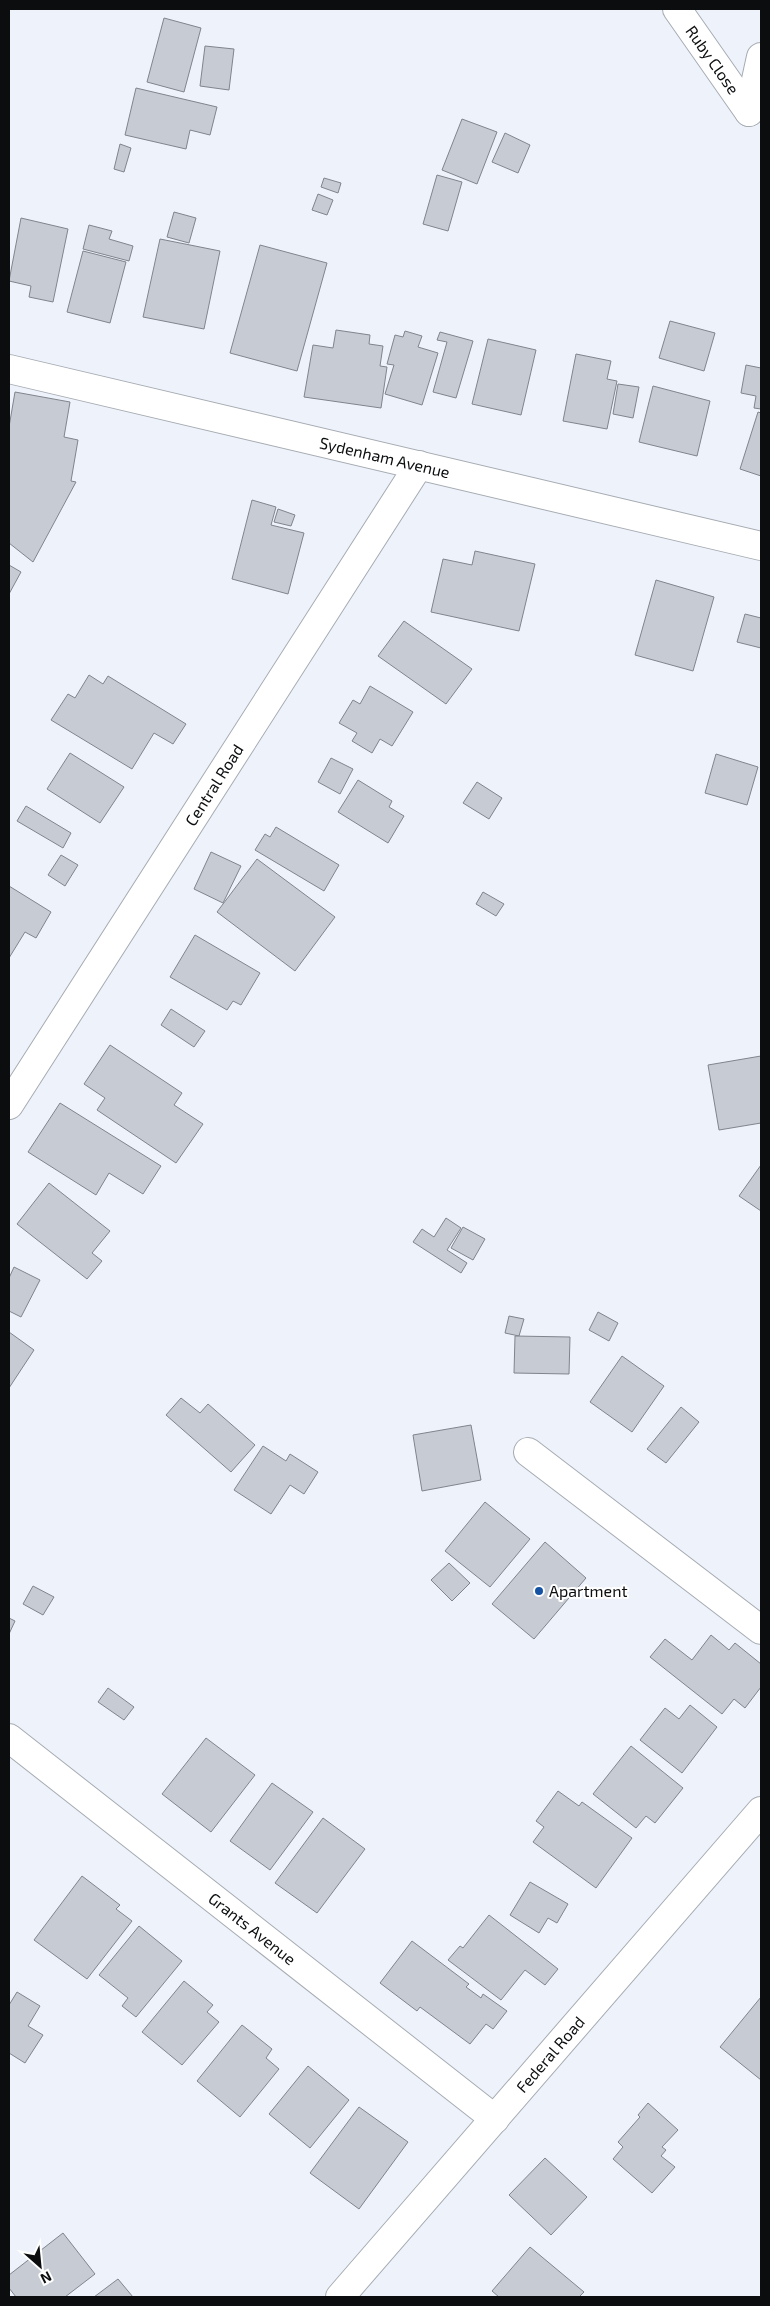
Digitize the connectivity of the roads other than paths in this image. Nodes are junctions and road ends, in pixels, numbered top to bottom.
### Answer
1 (677, 9) edge
2 (761, 57) edge
3 (9, 370) edge
4 (419, 465) junction
5 (761, 546) edge
6 (9, 1105) edge
7 (528, 1452) dead end
8 (761, 1630) edge
9 (9, 1738) edge
10 (761, 1811) edge
11 (495, 2119) junction
12 (340, 2297) edge

1 - 2 street, Ruby Close
3 - 4 street, Sydenham Avenue
4 - 5 street, Sydenham Avenue
4 - 6 street, Central Road
7 - 8 street
9 - 11 street, Grants Avenue
10 - 11 street, Federal Road
11 - 12 street, Federal Road

